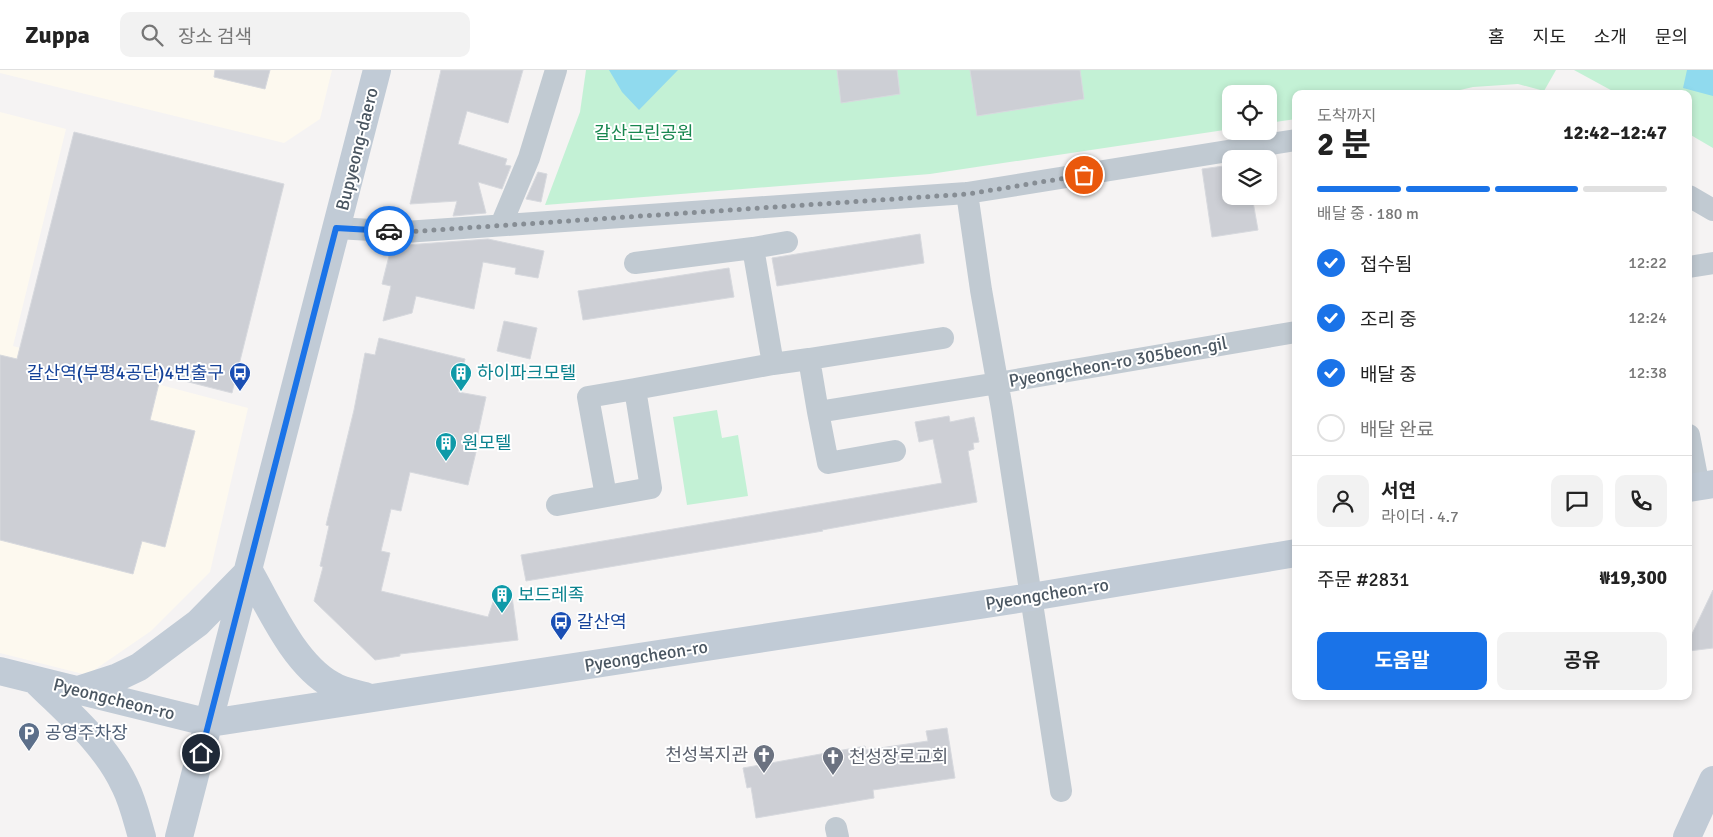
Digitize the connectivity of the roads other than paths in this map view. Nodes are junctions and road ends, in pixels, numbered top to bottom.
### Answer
1 (377, 70) edge
2 (556, 70) edge
3 (1292, 141) edge
4 (968, 194) junction
5 (1692, 198) edge
6 (1713, 210) edge
7 (501, 225) junction
8 (336, 228) junction
9 (788, 242) dead end
10 (753, 248) junction
11 (634, 263) dead end
12 (1713, 263) edge
13 (1692, 266) edge
14 (1292, 333) edge
15 (943, 338) dead end
16 (809, 360) junction
17 (773, 364) junction
18 (998, 383) junction
19 (635, 389) junction
20 (818, 412) junction
21 (1692, 450) edge
22 (895, 451) dead end
23 (1700, 486) edge
24 (606, 496) junction
25 (557, 505) dead end
26 (1292, 554) edge
27 (249, 571) junction
28 (1031, 597) junction
29 (0, 671) edge
30 (34, 679) junction
31 (77, 690) junction
32 (371, 698) junction
33 (210, 723) junction
34 (1713, 780) edge
35 (1061, 791) dead end
36 (142, 837) edge
37 (179, 837) edge
38 (1687, 837) edge

1 - 8 main road, Bupyeong-daero
2 - 7 street
3 - 4 street
4 - 7 street
4 - 18 street, Pyeongcheon-ro 305beon-gil
5 - 6 street
7 - 8 street
8 - 27 main road, Bupyeong-daero
9 - 10 street
10 - 11 street
10 - 17 street
12 - 13 street
14 - 18 street, Pyeongcheon-ro 305beon-gil
15 - 16 street
16 - 17 street
16 - 20 street
17 - 19 street
18 - 20 street
18 - 28 street, Pyeongcheon-ro 305beon-gil
19 - 24 street
19 - 24 street
20 - 22 street
21 - 23 street
24 - 25 street
26 - 28 main road, Pyeongcheon-ro
27 - 31 main road
27 - 32 main road
27 - 33 main road, Bupyeong-daero
28 - 32 main road, Pyeongcheon-ro
28 - 35 street, Pyeongcheon-ro 305beon-gil
29 - 30 main road, Pyeongcheon-ro
30 - 31 main road, Pyeongcheon-ro
30 - 36 main road
31 - 33 main road, Pyeongcheon-ro
32 - 33 main road, Pyeongcheon-ro
33 - 37 main road, Bupyeong-daero
34 - 38 main road

